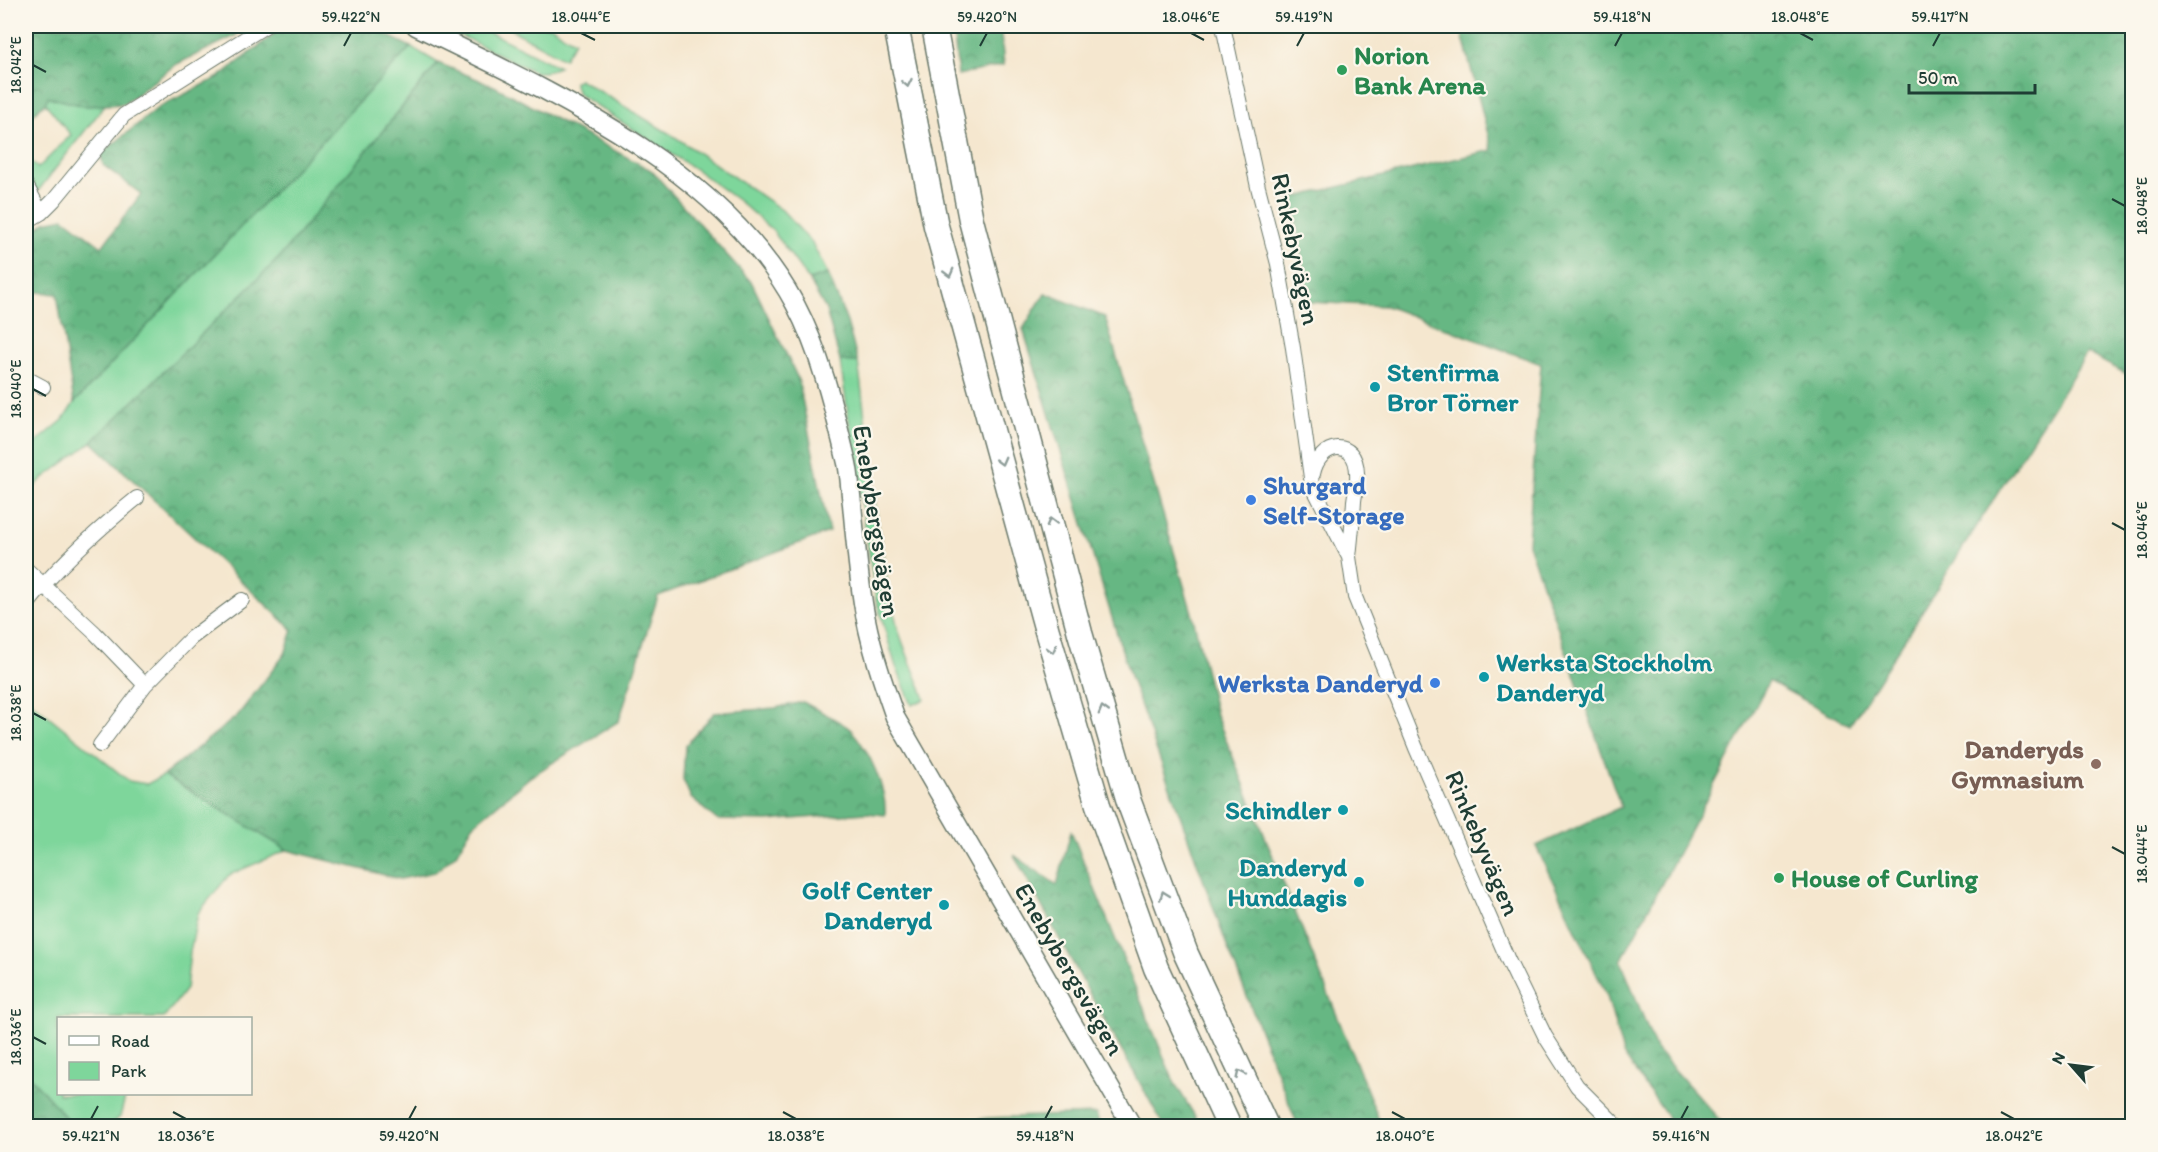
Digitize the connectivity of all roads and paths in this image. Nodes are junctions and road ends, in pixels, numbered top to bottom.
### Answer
1 (416, 26) edge
2 (896, 26) edge
3 (934, 26) edge
4 (1223, 26) edge
5 (262, 27) edge
6 (26, 185) edge
7 (41, 213) junction
8 (26, 222) edge
9 (26, 378) edge
10 (43, 387) dead end
11 (1312, 485) junction
12 (137, 498) dead end
13 (1349, 557) junction
14 (26, 569) edge
15 (42, 585) junction
16 (242, 600) dead end
17 (26, 606) edge
18 (145, 685) junction
19 (100, 745) dead end
20 (1132, 1126) edge
21 (1229, 1126) edge
22 (1266, 1126) edge
23 (1617, 1126) edge

1 - 20 main road, Enebybergsvägen
2 -> 21 highway
22 -> 3 highway
4 - 11 street, Rinkebyvägen
5 - 7 street
6 - 7 street
7 - 8 street
9 - 10 street
11 - 13 street, Rinkebyvägen
11 - 13 street, Rinkebyvägen
12 - 15 street
13 - 23 street, Rinkebyvägen
14 - 15 street
15 - 17 street
15 - 18 street
16 - 18 street
18 - 19 street

